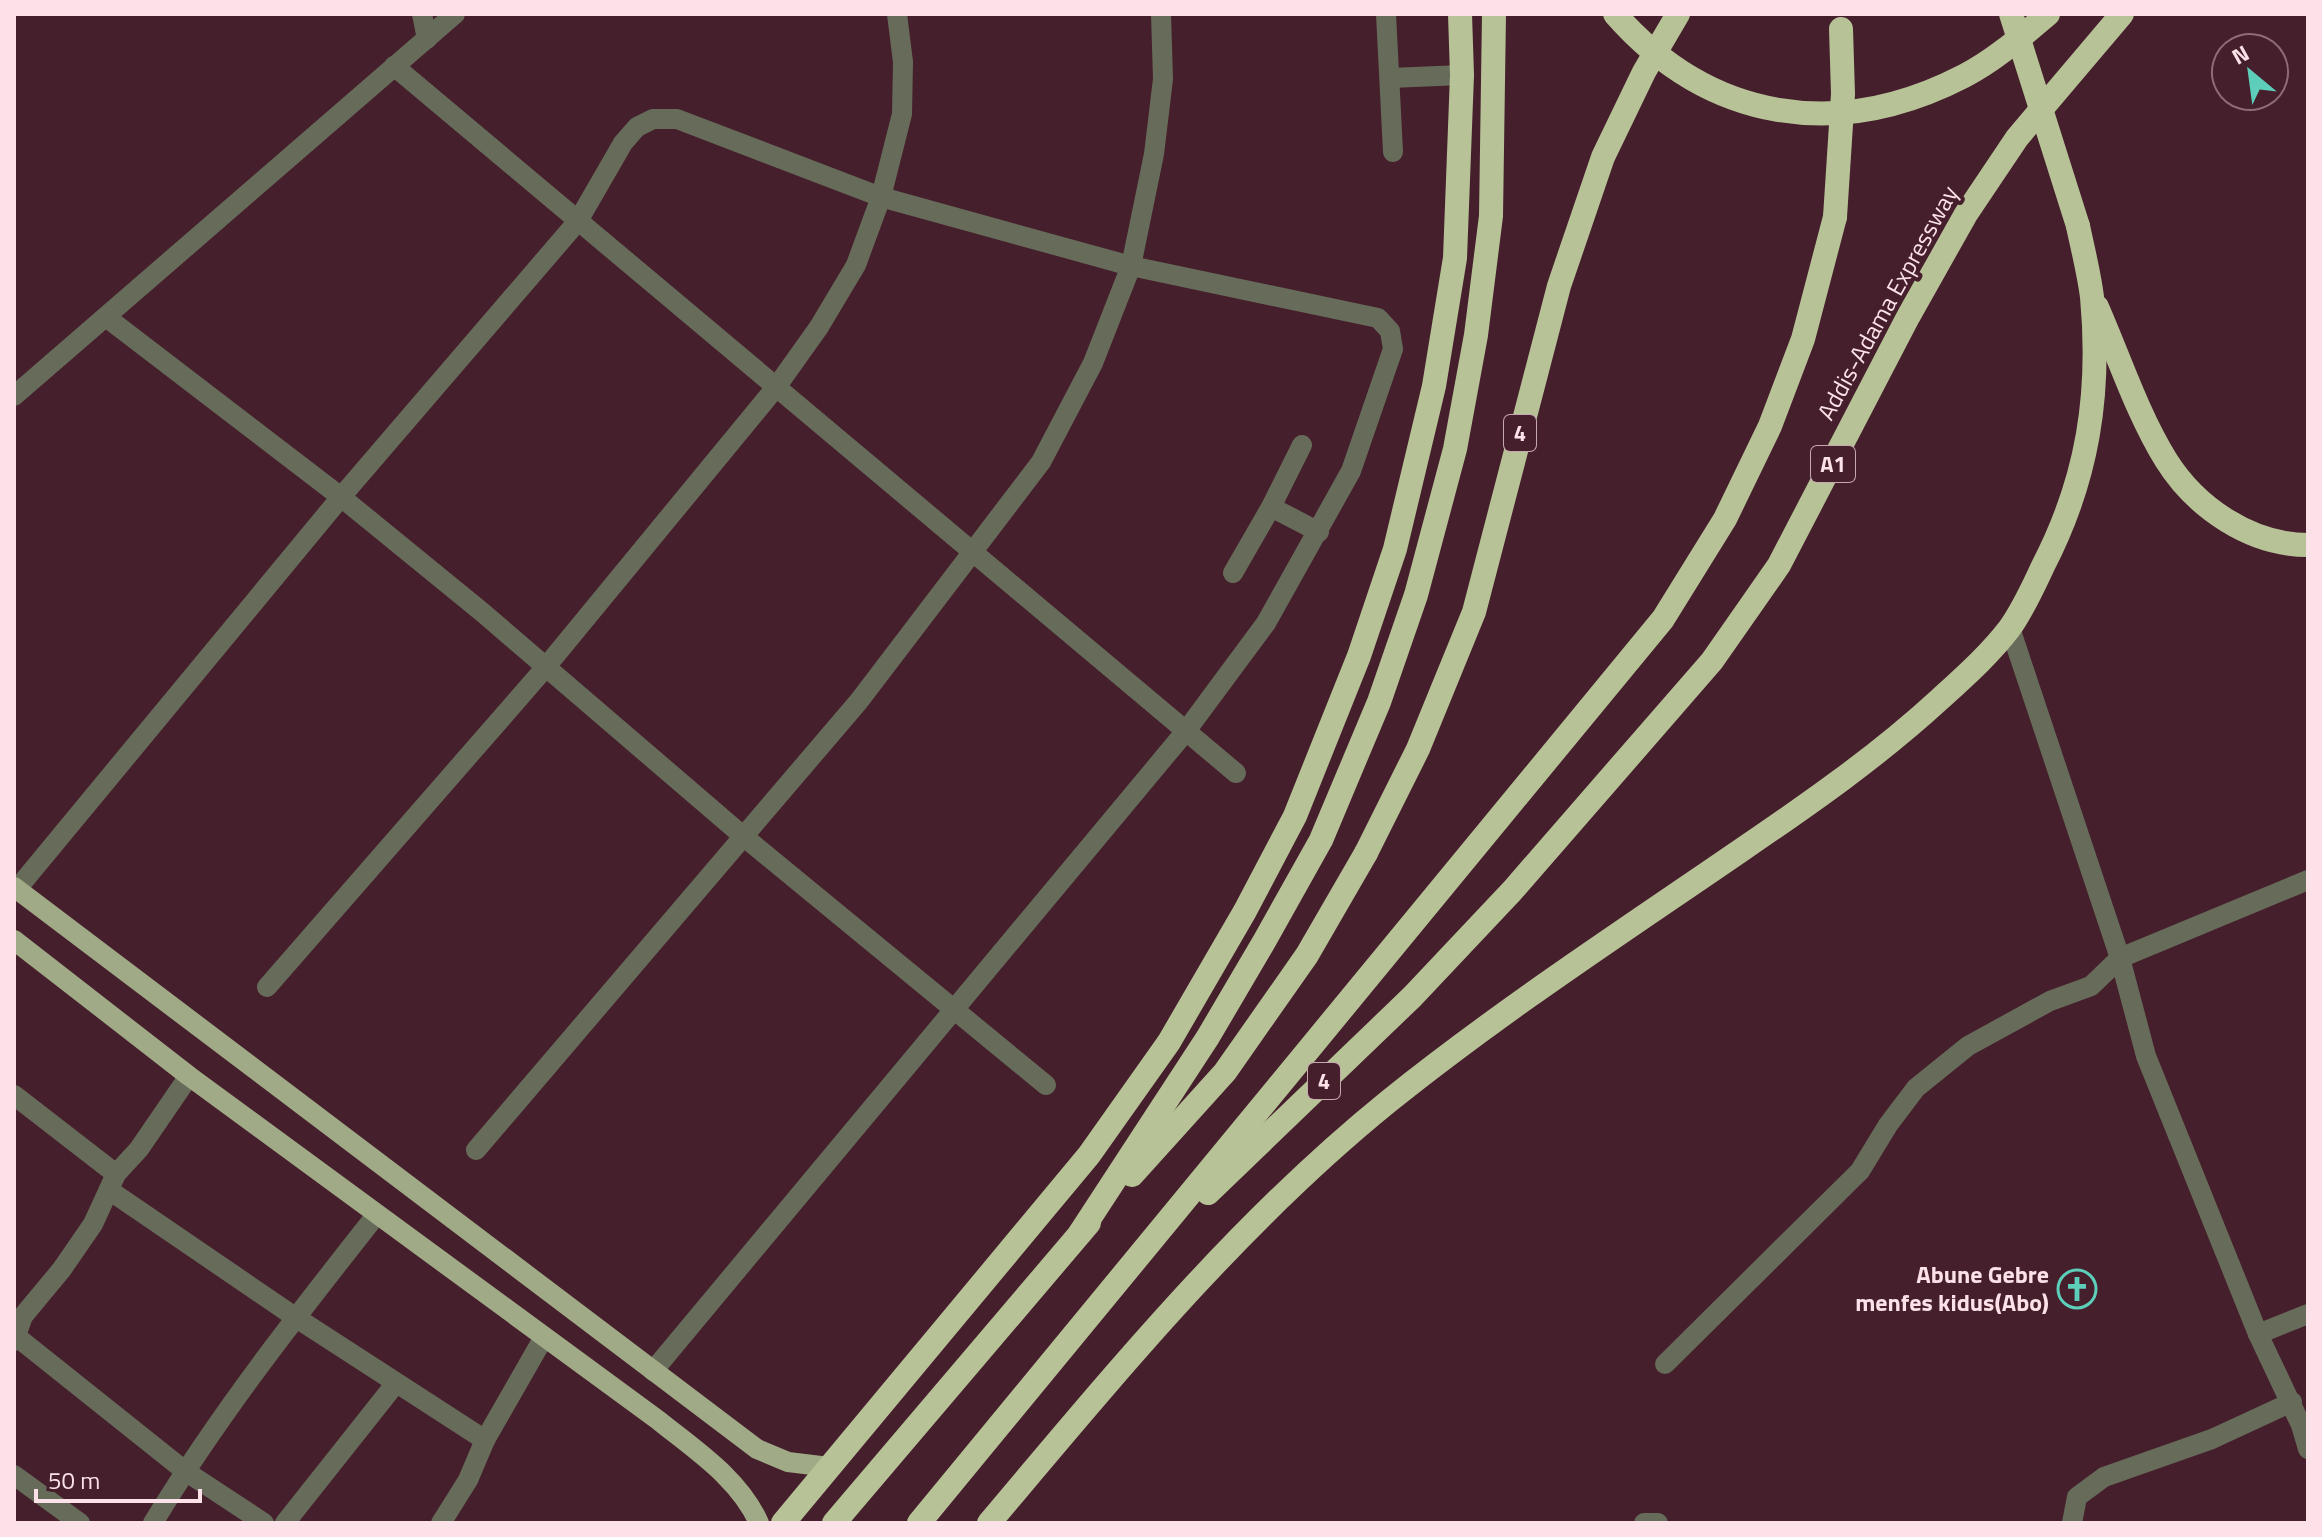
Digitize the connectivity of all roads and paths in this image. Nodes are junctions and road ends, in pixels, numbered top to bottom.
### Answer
1 (422, 14) edge
2 (455, 14) edge
3 (897, 14) edge
4 (1161, 14) edge
5 (1386, 14) edge
6 (1460, 14) edge
7 (1494, 14) edge
8 (1615, 14) edge
9 (1678, 14) edge
10 (2011, 14) edge
11 (2048, 14) edge
12 (2122, 14) edge
13 (1840, 22) edge
14 (427, 39) junction
15 (394, 66) junction
16 (1462, 75) junction
17 (1390, 78) junction
18 (1393, 152) dead end
19 (881, 197) junction
20 (578, 221) junction
21 (1131, 266) junction
22 (2092, 294) junction
23 (106, 317) junction
24 (777, 386) junction
25 (14, 396) edge
26 (1302, 445) dead end
27 (341, 497) junction
28 (1271, 507) junction
29 (1319, 532) junction
30 (2308, 545) edge
31 (974, 553) junction
32 (1233, 573) dead end
33 (2010, 628) junction
34 (545, 668) junction
35 (1186, 731) junction
36 (1236, 773) dead end
37 (743, 836) junction
38 (2308, 880) edge
39 (15, 888) edge
40 (1512, 891) joint
41 (14, 940) edge
42 (2120, 958) junction
43 (267, 987) dead end
44 (955, 1009) junction
45 (189, 1076) junction
46 (1046, 1085) dead end
47 (17, 1103) edge
48 (476, 1150) dead end
49 (113, 1182) junction
50 (377, 1214) junction
51 (1080, 1233) junction
52 (1131, 1266) junction
53 (19, 1313) edge
54 (2308, 1314) edge
55 (295, 1317) junction
56 (2258, 1334) junction
57 (544, 1337) junction
58 (15, 1339) edge
59 (1665, 1364) dead end
60 (653, 1371) junction
61 (396, 1383) junction
62 (2292, 1402) junction
63 (485, 1440) junction
64 (2308, 1449) edge
65 (829, 1467) junction
66 (185, 1471) junction
67 (14, 1475) edge
68 (2070, 1522) edge
69 (80, 1523) edge
70 (153, 1523) edge
71 (264, 1523) edge
72 (285, 1523) edge
73 (441, 1523) edge
74 (759, 1523) edge
75 (783, 1523) edge
76 (834, 1523) edge
77 (919, 1523) edge
78 (989, 1523) edge
79 (1644, 1523) edge
80 (1658, 1523) edge

1 - 14 street
2 - 14 street
3 - 19 street
4 - 21 street
5 - 17 street
6 - 16 highway
7 - 51 highway
8 - 11 highway
9 - 51 highway, 4, bridge
10 - 22 highway, bridge
12 - 40 highway, Addis-Adama Expressway / A1
13 - 52 highway, bridge
14 - 15 street
15 - 20 street
15 - 23 street
16 - 17 street
16 - 65 highway
17 - 18 street
19 - 20 street
19 - 21 street
19 - 24 street
20 - 24 street
20 - 27 street
21 - 29 street
21 - 31 street
22 - 30 highway
22 - 33 highway
23 - 25 street
23 - 27 street
24 - 31 street
24 - 34 street
26 - 28 street
27 - 34 street
27 - 39 street
28 - 29 street
28 - 32 street
29 - 35 street
31 - 35 street
31 - 37 street
33 - 42 street
33 - 78 highway
34 - 37 street
34 - 43 street
35 - 36 street
35 - 44 street
37 - 44 street
37 - 48 street
38 - 42 street
39 - 60 main road
40 - 52 highway, 4
41 - 45 main road
42 - 56 street
42 - 59 street
44 - 46 street
44 - 60 street
45 - 49 street
45 - 50 main road
47 - 49 street
49 - 53 street
49 - 55 street
50 - 55 street
50 - 57 main road
51 - 76 highway, 4
52 - 77 highway, 4
53 - 58 street
54 - 56 street
55 - 61 street
55 - 66 street
56 - 62 street
57 - 63 street
57 - 74 main road
58 - 66 street
60 - 65 main road
61 - 63 street
61 - 72 street
62 - 64 street
62 - 68 street
63 - 73 street
65 - 75 highway
66 - 70 street
66 - 71 street
67 - 69 street
79 - 80 street

